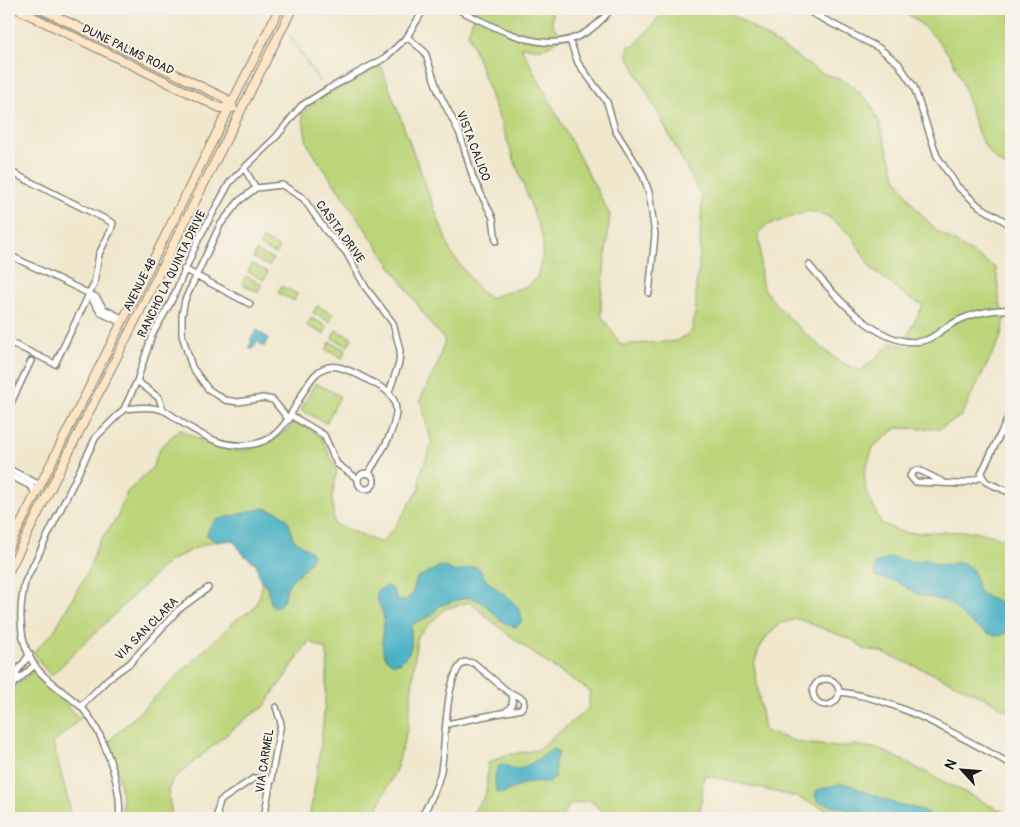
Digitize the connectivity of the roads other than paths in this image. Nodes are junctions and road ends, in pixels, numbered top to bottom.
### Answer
1 (17, 9) edge
2 (41, 9) edge
3 (279, 9) edge
4 (292, 9) edge
5 (424, 9) edge
6 (458, 9) edge
7 (611, 9) edge
8 (804, 9) edge
9 (407, 37) junction
10 (80, 40) junction
11 (570, 41) junction
12 (109, 42) junction
13 (124, 60) junction
14 (155, 64) junction
15 (230, 107) junction
16 (240, 111) junction
17 (244, 168) junction
18 (9, 171) edge
19 (256, 188) junction
20 (1011, 225) edge
21 (496, 241) dead end
22 (9, 255) edge
23 (809, 265) dead end
24 (184, 269) junction
25 (196, 275) junction
26 (649, 292) dead end
27 (89, 295) junction
28 (250, 304) dead end
29 (142, 306) junction
30 (1011, 310) edge
31 (123, 321) junction
32 (9, 342) edge
33 (31, 361) dead end
34 (137, 381) junction
35 (103, 384) junction
36 (389, 392) junction
37 (9, 407) edge
38 (124, 408) junction
39 (163, 410) junction
40 (1011, 412) edge
41 (291, 418) junction
42 (9, 469) edge
43 (368, 474) junction
44 (9, 475) edge
45 (982, 478) junction
46 (358, 479) junction
47 (943, 482) junction
48 (40, 485) junction
49 (1011, 493) edge
50 (35, 496) junction
51 (9, 547) edge
52 (21, 547) junction
53 (9, 571) edge
54 (208, 588) dead end
55 (30, 654) junction
56 (35, 665) junction
57 (11, 672) edge
58 (20, 678) junction
59 (10, 684) edge
60 (510, 692) junction
61 (839, 692) junction
62 (81, 706) junction
63 (276, 707) dead end
64 (506, 712) junction
65 (447, 724) junction
66 (1011, 764) edge
67 (272, 780) junction
68 (119, 818) edge
69 (218, 818) edge
70 (264, 818) edge
71 (421, 818) edge

1 - 10 main road, DUNE PALMS ROAD
2 - 12 main road, DUNE PALMS ROAD
3 - 15 main road, AVENUE 48
4 - 16 main road, AVENUE 48
5 - 9 street, RANCHO LA QUINTA DRIVE
6 - 11 street
7 - 11 street
8 - 20 street
9 - 17 street, RANCHO LA QUINTA DRIVE
9 - 21 street, VISTA CALICO
10 - 12 main road
10 - 13 main road, DUNE PALMS ROAD
11 - 26 street
12 - 14 main road, DUNE PALMS ROAD
13 - 14 main road
13 - 15 main road, DUNE PALMS ROAD
14 - 15 main road, DUNE PALMS ROAD
15 - 16 main road, DUNE PALMS ROAD
15 - 31 main road, AVENUE 48
16 - 29 main road, AVENUE 48
17 - 19 street
17 - 24 street, RANCHO LA QUINTA DRIVE
18 - 27 street
19 - 25 street
19 - 36 street, CASITA DRIVE
22 - 27 street
23 - 30 street
24 - 25 street
24 - 34 street, RANCHO LA QUINTA DRIVE
25 - 28 street
25 - 41 street
27 - 31 street
27 - 32 street
29 - 31 main road
29 - 35 main road, AVENUE 48
31 - 35 main road
31 - 48 main road, AVENUE 48
33 - 37 street
34 - 38 street, RANCHO LA QUINTA DRIVE
34 - 39 street
35 - 52 main road, AVENUE 48
36 - 41 street
36 - 43 street
38 - 39 street
38 - 55 street, RANCHO LA QUINTA DRIVE
39 - 41 street
40 - 45 street
41 - 46 street
42 - 48 street
43 - 46 street
43 - 46 street
44 - 50 street
45 - 47 street
45 - 49 street
47 - 47 street
48 - 50 main road, AVENUE 48
48 - 52 main road
50 - 51 main road, AVENUE 48
52 - 53 main road, AVENUE 48
54 - 62 street, VIA SAN CLARA
55 - 56 street, RANCHO LA QUINTA DRIVE
55 - 57 street
56 - 58 street
56 - 62 street, RANCHO LA QUINTA DRIVE
57 - 58 street
57 - 59 street
58 - 59 street
60 - 64 street
60 - 64 street
60 - 65 street
61 - 61 street
61 - 66 street
62 - 68 street, RANCHO LA QUINTA DRIVE
63 - 67 street, VIA CARMEL
64 - 65 street
65 - 71 street
67 - 69 street
67 - 70 street, VIA CARMEL

